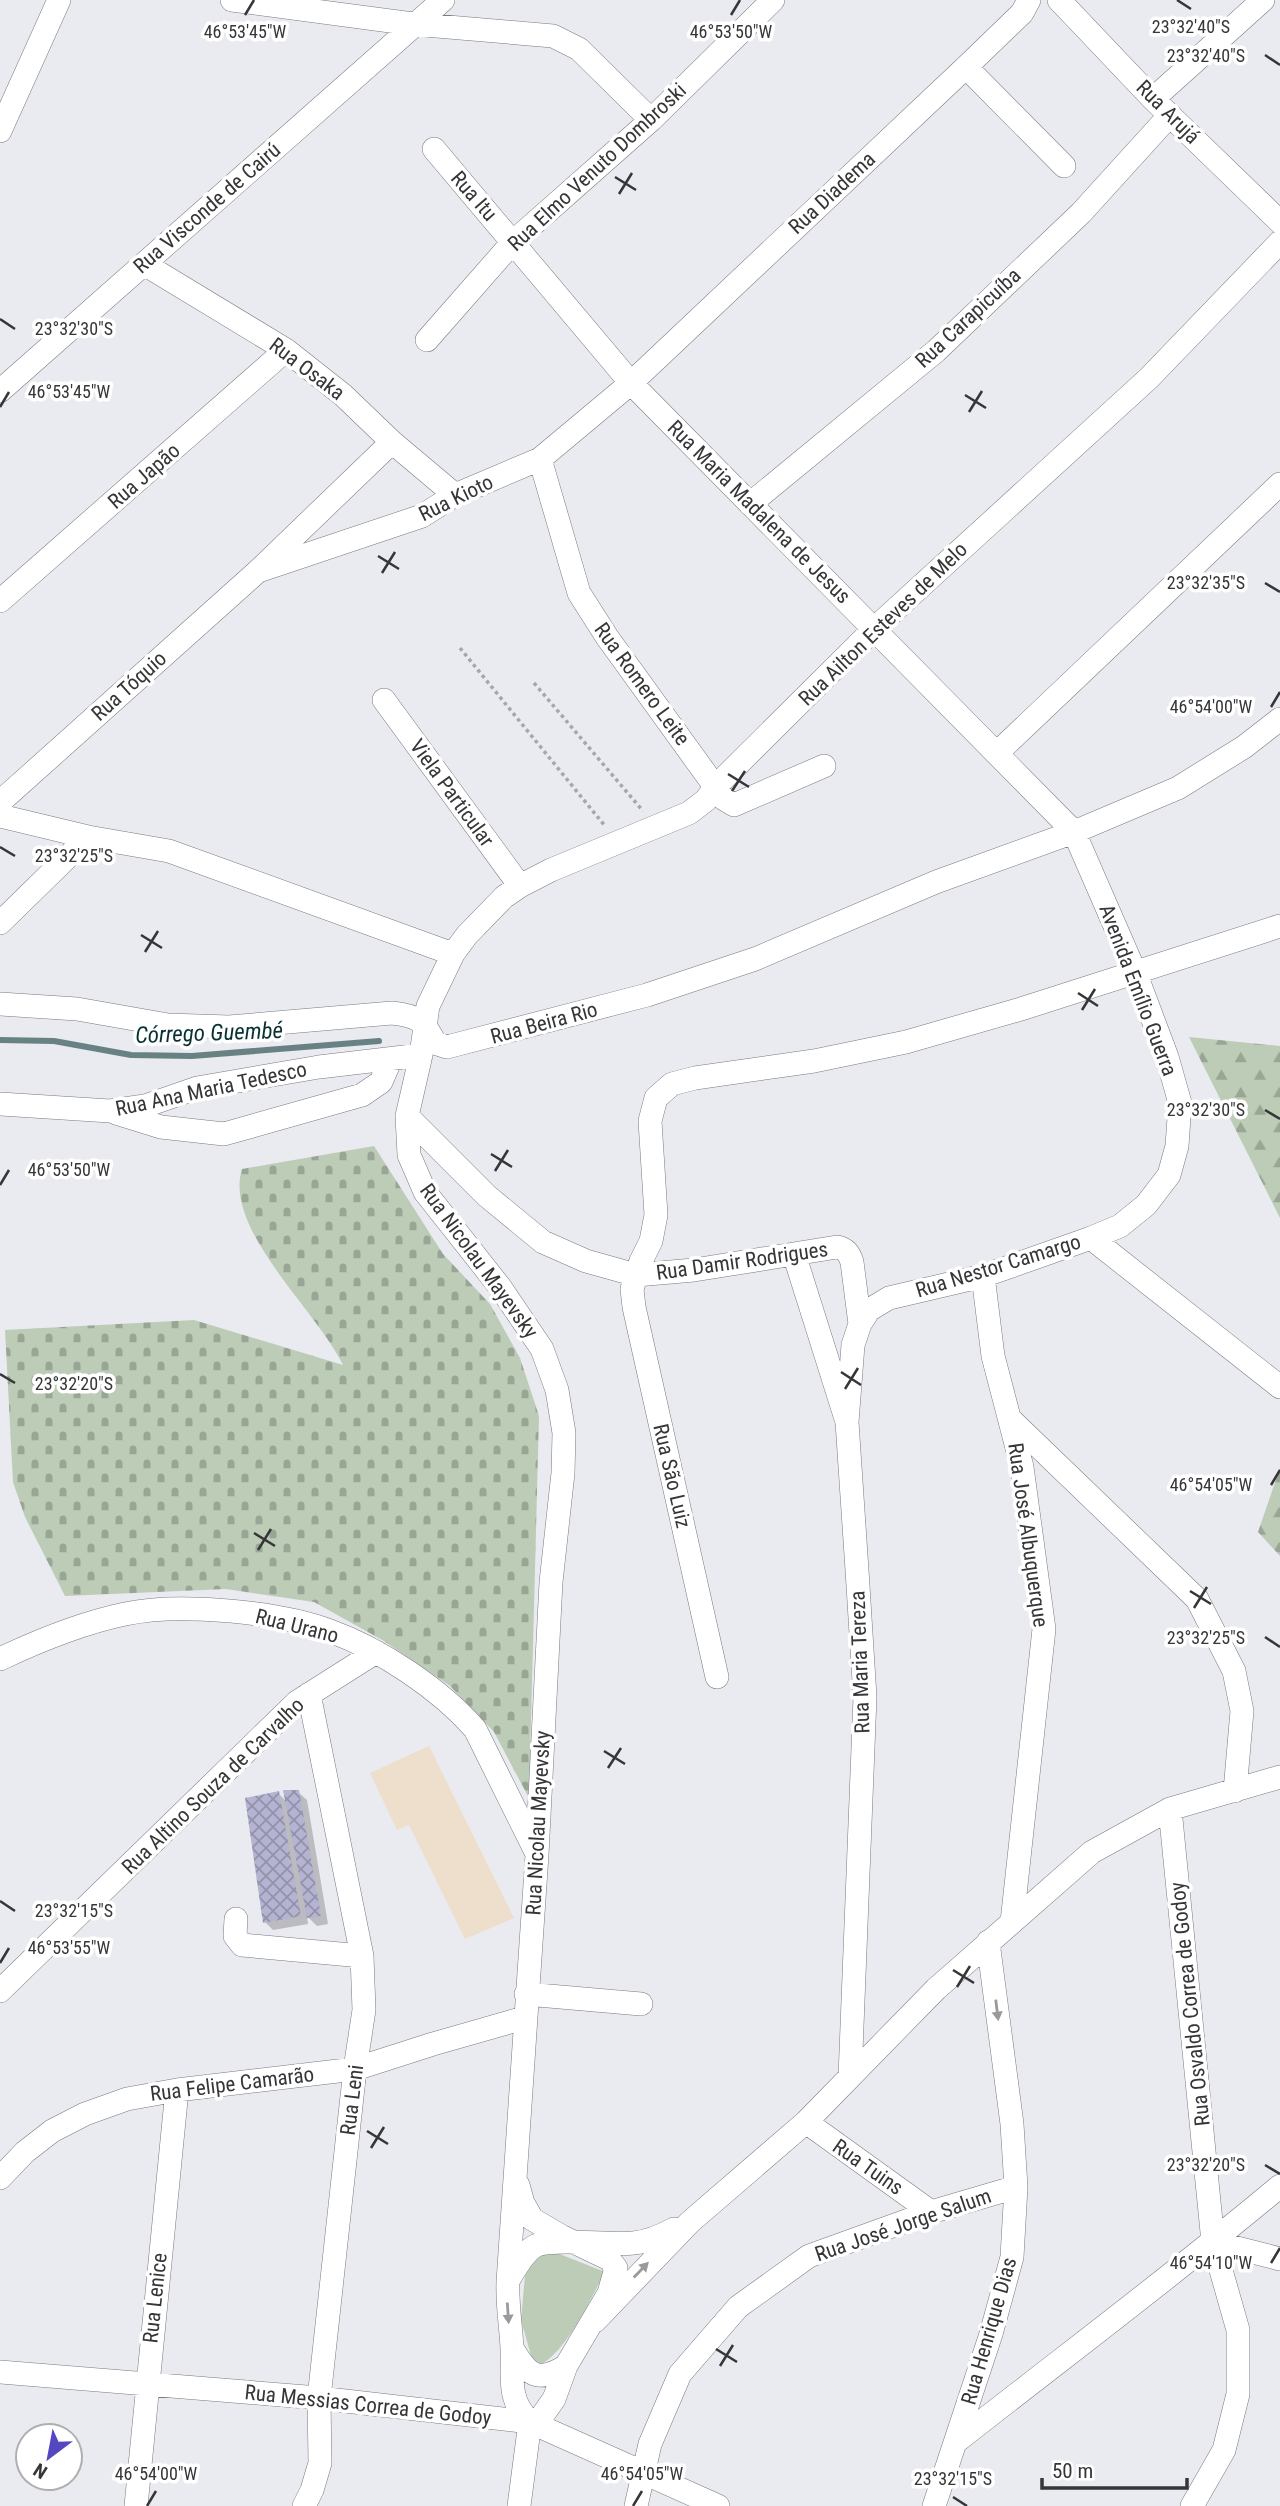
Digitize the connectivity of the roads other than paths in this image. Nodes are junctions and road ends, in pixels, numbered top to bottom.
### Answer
1 (59, 0) edge
2 (232, 0) edge
3 (443, 0) edge
4 (773, 0) edge
5 (1029, 0) edge
6 (1059, 0) edge
7 (1263, 0) edge
8 (413, 24) junction
9 (966, 67) junction
10 (1153, 99) junction
11 (1170, 115) junction
12 (650, 120) junction
13 (0, 131) edge
14 (433, 149) dead end
15 (1064, 166) dead end
16 (1280, 222) edge
17 (513, 242) junction
18 (1280, 242) edge
19 (144, 264) junction
20 (427, 340) dead end
21 (286, 350) junction
22 (631, 383) junction
23 (0, 391) edge
24 (392, 442) junction
25 (540, 460) junction
26 (1280, 484) edge
27 (455, 495) junction
28 (750, 504) junction
29 (258, 571) junction
30 (0, 601) edge
31 (874, 629) junction
32 (384, 700) dead end
33 (1280, 719) edge
34 (997, 753) junction
35 (824, 766) dead end
36 (716, 786) junction
37 (0, 802) edge
38 (0, 817) edge
39 (1074, 832) junction
40 (88, 837) junction
41 (520, 886) junction
42 (0, 923) edge
43 (1280, 926) edge
44 (453, 954) junction
45 (1135, 972) junction
46 (0, 1003) edge
47 (426, 1024) junction
48 (421, 1055) junction
49 (391, 1059) junction
50 (0, 1104) edge
51 (110, 1111) junction
52 (407, 1116) junction
53 (1091, 1238) junction
54 (794, 1254) junction
55 (636, 1275) junction
56 (983, 1276) junction
57 (860, 1324) junction
58 (1280, 1387) edge
59 (1012, 1421) junction
60 (846, 1422) junction
61 (376, 1652) junction
62 (0, 1659) edge
63 (717, 1677) dead end
64 (309, 1694) junction
65 (1280, 1777) edge
66 (1235, 1791) junction
67 (1170, 1809) junction
68 (537, 1855) junction
69 (236, 1919) dead end
70 (1012, 1922) junction
71 (988, 1942) junction
72 (362, 1956) junction
73 (0, 1992) edge
74 (526, 1994) junction
75 (641, 2004) dead end
76 (524, 2018) junction
77 (355, 2069) junction
78 (850, 2077) junction
79 (177, 2090) junction
80 (806, 2122) junction
81 (515, 2172) junction
82 (0, 2178) edge
83 (1280, 2186) edge
84 (1016, 2187) junction
85 (931, 2212) junction
86 (690, 2222) junction
87 (577, 2242) junction
88 (1213, 2242) junction
89 (1280, 2259) edge
90 (508, 2282) junction
91 (595, 2320) junction
92 (512, 2348) junction
93 (566, 2366) junction
94 (0, 2372) edge
95 (146, 2383) junction
96 (319, 2398) junction
97 (530, 2422) junction
98 (957, 2441) junction
99 (643, 2472) junction
100 (136, 2506) edge
101 (304, 2506) edge
102 (519, 2506) edge
103 (636, 2506) edge
104 (718, 2506) edge
105 (934, 2506) edge
106 (1192, 2506) edge

1 - 13 street
2 - 8 street
3 - 8 street, Rua Visconde de Cairú
4 - 12 street, Rua Elmo Venuto Dombroski
5 - 9 street, Rua Diadema
6 - 10 street, Rua Arujá
7 - 10 street
8 - 12 street
8 - 19 street, Rua Visconde de Cairú
9 - 15 street
9 - 22 street, Rua Diadema
10 - 11 street, Rua Arujá
11 - 16 street, Rua Arujá
11 - 28 street, Rua Carapicuíba
12 - 17 street, Rua Elmo Venuto Dombroski
14 - 17 street, Rua Itu
17 - 20 street, Rua Elmo Venuto Dombroski
17 - 22 street, Rua Maria Madalena de Jesus
18 - 31 street, Rua Ailton Esteves de Melo
19 - 21 street, Rua Osaka
19 - 23 street, Rua Visconde de Cairú
21 - 24 street, Rua Osaka
21 - 30 street, Rua Japão
22 - 25 street, Rua Kioto
22 - 28 street, Rua Maria Madalena de Jesus
24 - 27 street, Rua Osaka
24 - 29 street, Rua Tóquio
25 - 27 street, Rua Kioto
25 - 36 street, Rua Romero Leite
26 - 34 street
27 - 29 street, Rua Kioto
28 - 31 street, Rua Maria Madalena de Jesus
29 - 37 street, Rua Tóquio
31 - 34 street, Rua Maria Madalena de Jesus
31 - 36 street, Rua Ailton Esteves de Melo
32 - 41 street, Viela Particular
33 - 39 street, Rua Beira Rio
34 - 39 street, Rua Maria Madalena de Jesus
35 - 36 street, Rua Romero Leite
36 - 41 street, Rua Ailton Esteves de Melo
38 - 40 street
39 - 45 street, Avenida Emílio Guerra
39 - 47 street, Rua Beira Rio
40 - 42 street
40 - 44 street
41 - 44 street, Rua Ailton Esteves de Melo
43 - 45 street
44 - 47 street, Rua Nicolau Mayevsky
45 - 53 street, Avenida Emílio Guerra
45 - 55 street
46 - 47 street, Rua Beira Rio
47 - 48 street, Rua Nicolau Mayevsky
48 - 49 street, Rua Ana Maria Tedesco
48 - 52 street, Rua Nicolau Mayevsky
49 - 51 street, Rua Ana Maria Tedesco
49 - 51 street
50 - 51 street, Rua Ana Maria Tedesco
52 - 55 street, Rua Damir Rodrigues
52 - 68 street, Rua Nicolau Mayevsky
53 - 56 street, Rua Nestor Camargo
53 - 58 street, Rua Nestor Camargo
54 - 55 street, Rua Damir Rodrigues
54 - 57 street, Rua Damir Rodrigues
54 - 60 street, Rua Maria Tereza
55 - 63 street, Rua São Luiz
56 - 57 street, Rua Nestor Camargo
56 - 59 street, Rua José Albuquerque
57 - 60 street
59 - 66 street
59 - 70 street, Rua José Albuquerque
60 - 78 street, Rua Maria Tereza
61 - 62 street, Rua Urano
61 - 64 street, Rua Altino Souza de Carvalho
61 - 68 street, Rua Urano
64 - 72 street, Rua Leni
64 - 73 street, Rua Altino Souza de Carvalho
65 - 66 street
66 - 67 street
67 - 70 street
67 - 88 street, Rua Osvaldo Correa de Godoy
68 - 74 street, Rua Nicolau Mayevsky
69 - 72 street
70 - 71 street
71 - 78 street
71 -> 84 street, Rua Henrique Dias
72 - 77 street, Rua Leni
74 - 75 street
74 - 76 street, Rua Nicolau Mayevsky
76 - 77 street, Rua Felipe Camarão
76 - 81 street, Rua Nicolau Mayevsky
77 - 79 street, Rua Felipe Camarão
77 - 96 street, Rua Leni
78 - 80 street
79 - 82 street, Rua Felipe Camarão
79 - 95 street, Rua Lenice
80 - 85 street, Rua Tuins
80 - 86 street
81 - 87 street, Rua Nicolau Mayevsky
81 - 90 street, Rua Nicolau Mayevsky
83 - 88 street
84 - 85 street, Rua José Jorge Salum
84 - 98 street, Rua Henrique Dias
85 - 99 street, Rua José Jorge Salum
86 - 87 street
91 -> 86 street
87 - 90 street
87 - 91 street
88 - 89 street
88 - 98 street
88 - 106 street, Rua Osvaldo Correa de Godoy
90 -> 92 street, Rua Nicolau Mayevsky
91 - 93 street
92 - 93 street
92 - 97 street, Rua Nicolau Mayevsky
93 - 97 street
94 - 95 street, Rua Messias Correa de Godoy
95 - 96 street, Rua Messias Correa de Godoy
95 - 100 street, Rua Lenice
96 - 97 street, Rua Messias Correa de Godoy
96 - 101 street, Rua Leni
97 - 99 street, Rua Messias Correa de Godoy
97 - 102 street
98 - 105 street, Rua Henrique Dias
99 - 103 street, Rua José Jorge Salum
99 - 104 street, Rua Messias Correa de Godoy

